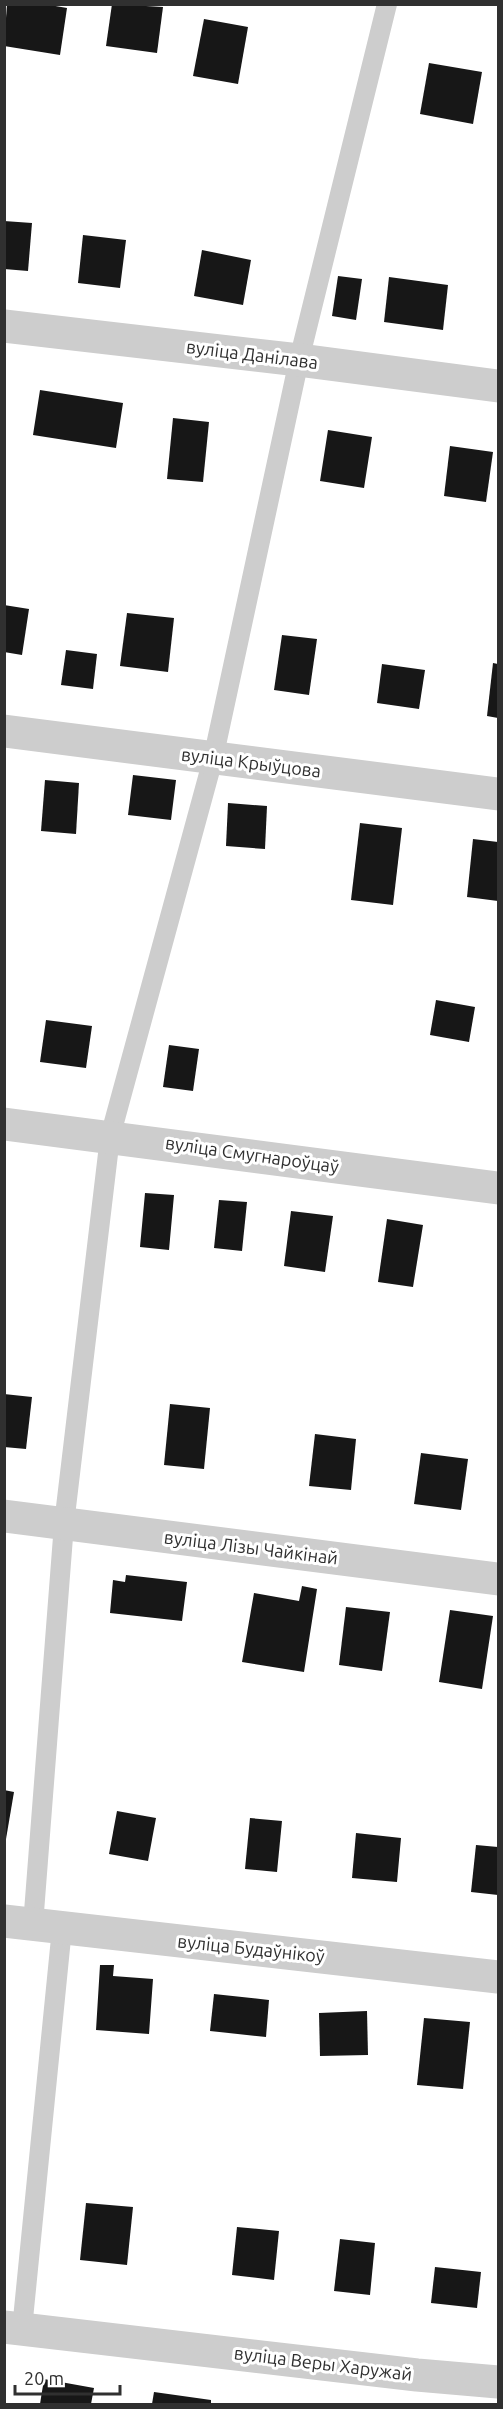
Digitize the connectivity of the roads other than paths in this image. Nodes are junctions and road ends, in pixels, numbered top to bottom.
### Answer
1 (387, 4) edge
2 (4, 326) edge
3 (299, 360) junction
4 (498, 386) edge
5 (4, 731) edge
6 (213, 759) junction
7 (498, 794) edge
8 (4, 1124) edge
9 (110, 1137) junction
10 (498, 1188) edge
11 (4, 1516) edge
12 (64, 1524) junction
13 (498, 1579) edge
14 (33, 1925) edge
15 (498, 1977) edge
16 (13, 2328) edge
17 (498, 2382) edge

1 - 3 lane
2 - 3 street, вуліца Данілава
3 - 4 street, вуліца Данілава
3 - 6 lane
5 - 6 street, вуліца Крыўцова
6 - 7 street, вуліца Крыўцова
6 - 9 lane
8 - 9 street, вуліца Смугнароўцаў
9 - 10 street, вуліца Смугнароўцаў
9 - 12 lane
11 - 12 street, вуліца Лізы Чайкінай
12 - 13 street, вуліца Лізы Чайкінай
12 - 14 lane
14 - 15 street, вуліца Будаўнікоў
14 - 16 lane
16 - 17 street, вуліца Веры Харужай

